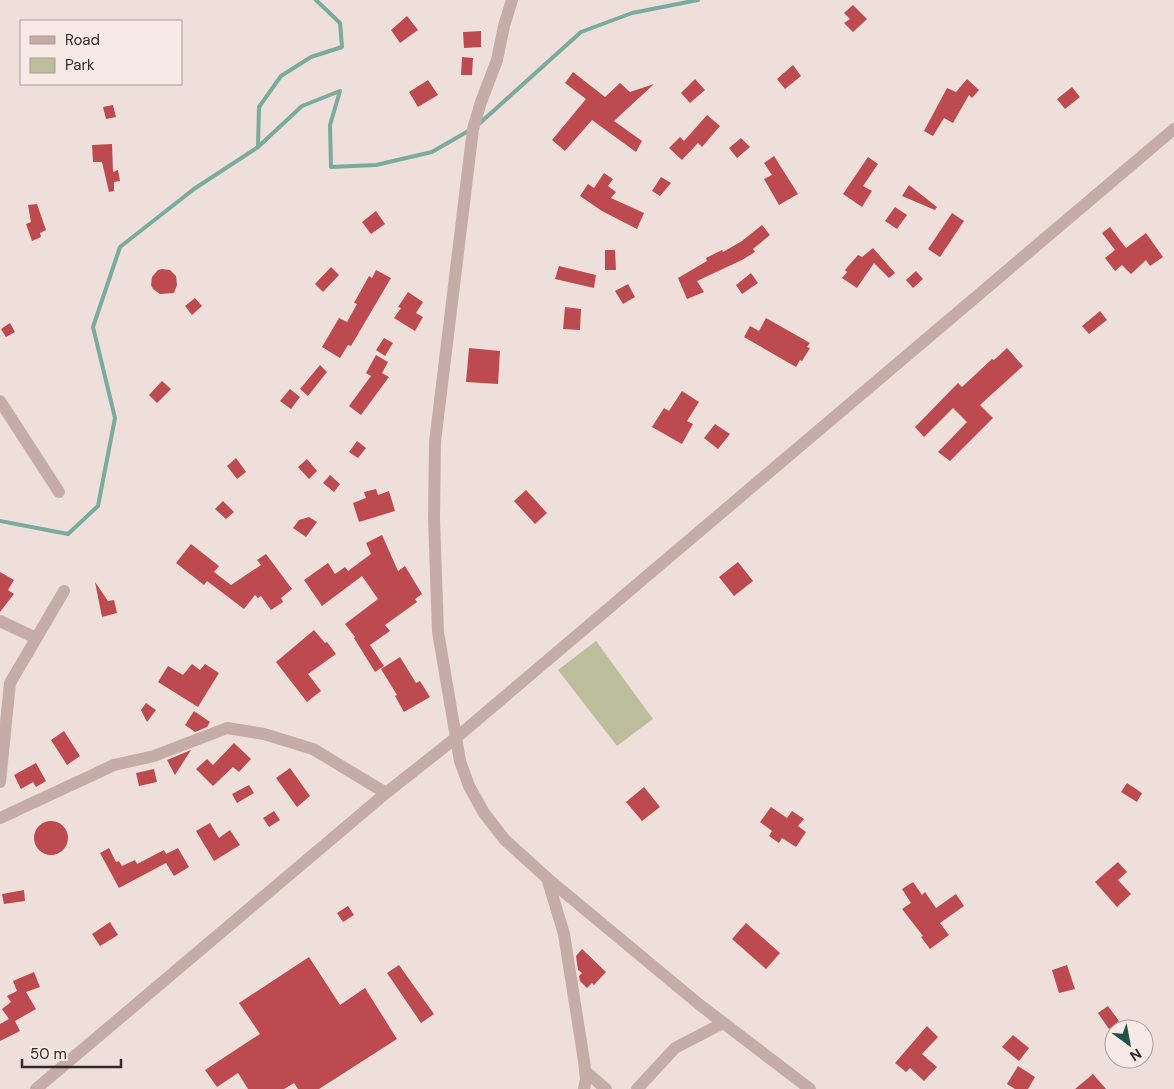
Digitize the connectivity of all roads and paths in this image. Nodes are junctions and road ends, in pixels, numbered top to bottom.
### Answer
1 (512, 0) edge
2 (1174, 129) edge
3 (0, 401) edge
4 (59, 492) dead end
5 (64, 591) dead end
6 (0, 621) edge
7 (36, 638) junction
8 (457, 737) junction
9 (0, 782) edge
10 (386, 793) junction
11 (0, 818) edge
12 (547, 878) junction
13 (723, 1023) junction
14 (585, 1071) junction
15 (36, 1089) edge
16 (584, 1089) edge
17 (606, 1089) edge
18 (637, 1089) edge
19 (810, 1089) edge

1 - 8 street
2 - 8 street
3 - 4 street
5 - 7 street
6 - 7 street
7 - 9 street
8 - 10 street
8 - 12 street
10 - 11 street
10 - 15 street
12 - 13 street
12 - 14 street
13 - 18 street
13 - 19 street
14 - 16 street
14 - 17 street

